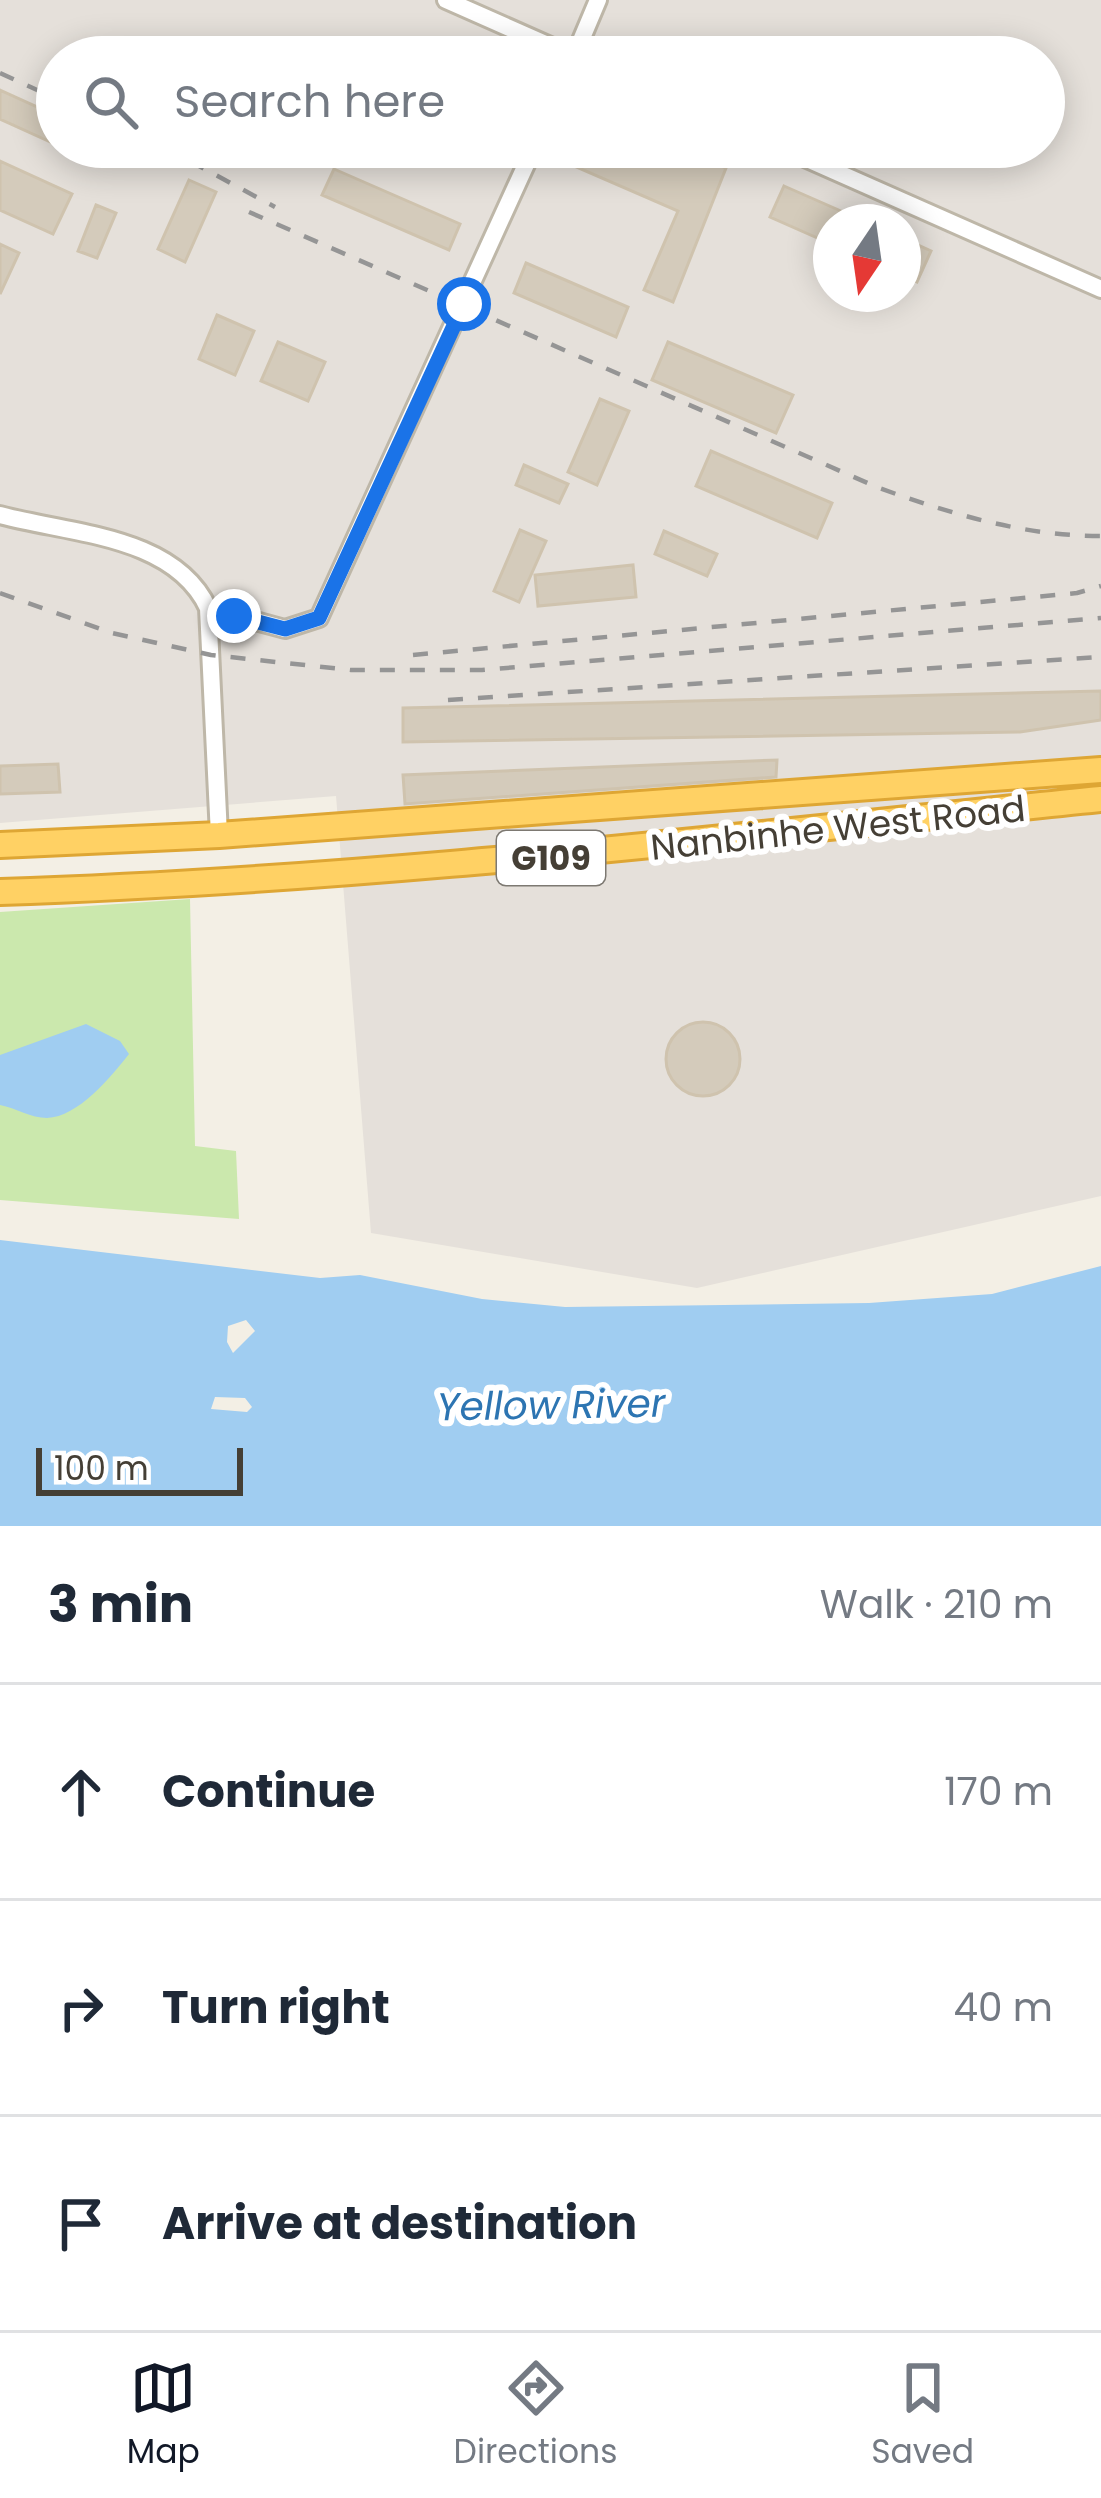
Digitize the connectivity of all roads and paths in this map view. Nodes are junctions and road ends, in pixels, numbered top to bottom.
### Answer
1 (446, 0) edge
2 (598, 0) edge
3 (527, 36) edge
4 (583, 36) edge
5 (524, 168) edge
6 (830, 168) edge
7 (1099, 282) edge
8 (0, 515) edge
9 (208, 608) junction
10 (1101, 770) edge
11 (1101, 799) edge
12 (219, 836) junction
13 (0, 844) edge
14 (0, 892) edge

1 - 3 street
2 - 4 street
5 - 9 street
6 - 7 street
8 - 9 street
9 - 12 street
10 - 12 highway, Nanbinhe West Road / G109
11 - 14 highway, Nanbinhe West Road / G109
12 - 13 highway, G109

